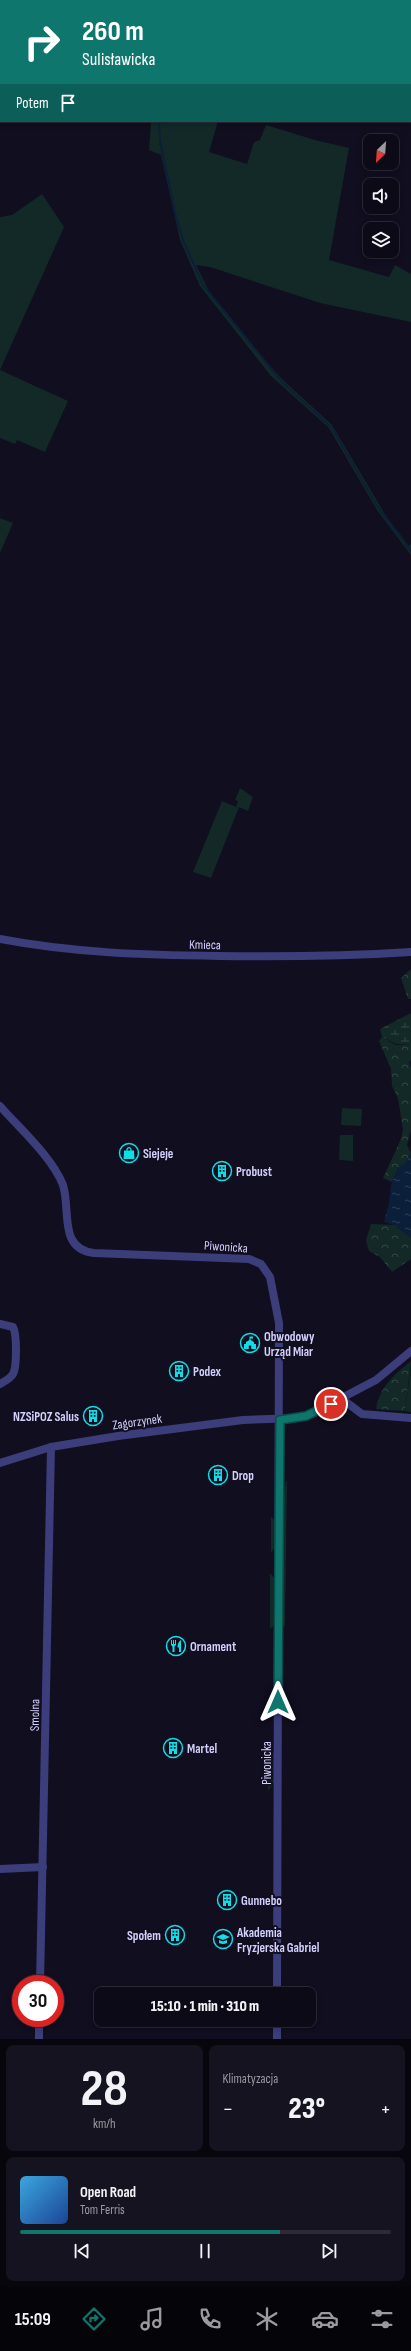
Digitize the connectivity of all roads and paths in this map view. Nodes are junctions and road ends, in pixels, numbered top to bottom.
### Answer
1 (0, 939) edge
2 (411, 952) edge
3 (0, 1106) edge
4 (0, 1324) edge
5 (411, 1351) edge
6 (0, 1384) edge
7 (342, 1399) junction
8 (411, 1418) edge
9 (280, 1420) junction
10 (51, 1447) junction
11 (0, 1463) edge
12 (43, 1867) junction
13 (0, 1869) edge
14 (40, 1975) edge
15 (277, 1987) edge
16 (40, 2027) edge
17 (277, 2027) edge
18 (39, 2039) edge
19 (277, 2039) edge

1 - 2 street, Kmieca
3 - 9 street, Piwonicka
4 - 6 street
5 - 7 street, Zagorzynek
7 - 8 street
7 - 9 street, Zagorzynek
9 - 10 street, Zagorzynek
9 - 15 street, Piwonicka
10 - 11 street, Zagorzynek
10 - 12 street, Smolna
12 - 13 street
12 - 14 street, Smolna
16 - 18 street
17 - 19 street

